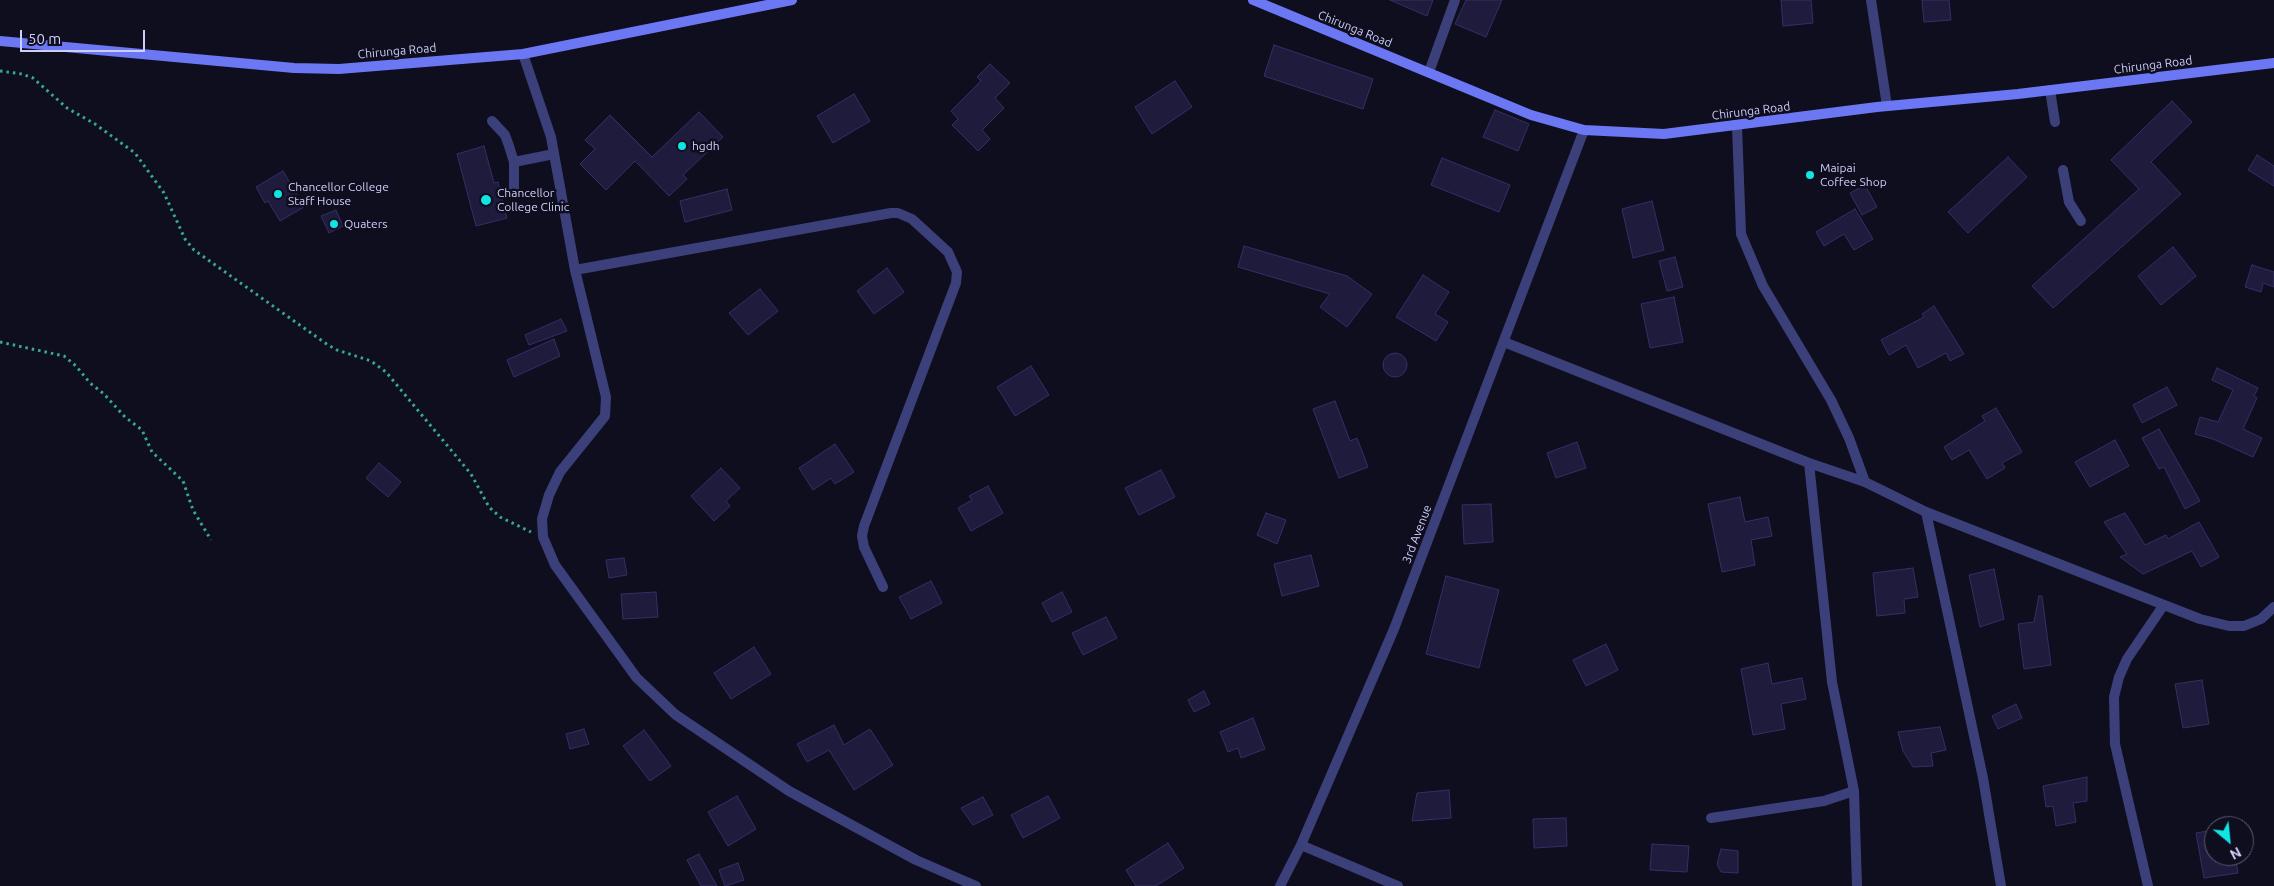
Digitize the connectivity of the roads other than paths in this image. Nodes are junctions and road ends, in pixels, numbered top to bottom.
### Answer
1 (792, 0) edge
2 (1253, 0) edge
3 (1455, 0) edge
4 (1871, 0) edge
5 (0, 41) edge
6 (524, 54) junction
7 (2274, 63) edge
8 (1429, 72) junction
9 (2050, 90) junction
10 (1888, 106) junction
11 (492, 121) dead end
12 (2055, 122) dead end
13 (1737, 126) junction
14 (1584, 130) junction
15 (554, 154) junction
16 (514, 162) junction
17 (2063, 170) dead end
18 (514, 190) dead end
19 (2081, 221) dead end
20 (574, 270) junction
21 (1504, 342) junction
22 (1809, 463) junction
23 (1865, 482) junction
24 (1926, 512) junction
25 (883, 586) dead end
26 (2163, 606) junction
27 (2274, 607) edge
28 (1854, 791) junction
29 (1710, 818) dead end
30 (1301, 845) junction
31 (976, 886) edge
32 (1280, 886) edge
33 (1398, 886) edge
34 (1856, 886) edge
35 (2001, 886) edge
36 (2148, 886) edge

1 - 6 street, Chirunga Road
2 - 8 street, Chirunga Road
3 - 8 street
4 - 10 street
5 - 6 street, Chirunga Road
6 - 15 street
7 - 9 street, Chirunga Road
8 - 14 street, Chirunga Road
9 - 10 street, Chirunga Road
9 - 12 street
10 - 13 street, Chirunga Road
11 - 16 street
13 - 14 street, Chirunga Road
13 - 23 street
14 - 21 street, 3rd Avenue
15 - 16 street
15 - 20 street
16 - 18 street
17 - 19 street
20 - 25 street
20 - 31 street
21 - 22 street
21 - 30 street, 3rd Avenue
22 - 23 street
22 - 28 street
23 - 24 street
24 - 26 street
24 - 35 street
26 - 27 street
26 - 36 street
28 - 29 street
28 - 34 street
30 - 32 street, 3rd Avenue
30 - 33 street

